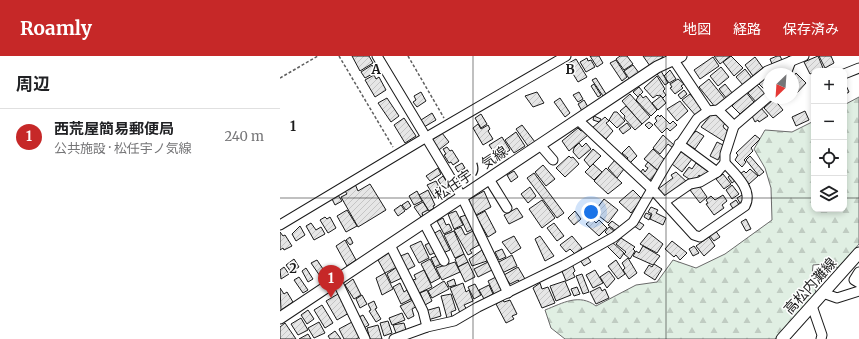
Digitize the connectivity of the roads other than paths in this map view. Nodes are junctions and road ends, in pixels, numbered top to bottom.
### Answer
1 (377, 56) edge
2 (566, 56) edge
3 (804, 56) edge
4 (675, 57) edge
5 (791, 61) junction
6 (788, 68) edge
7 (859, 68) edge
8 (847, 73) edge
9 (763, 101) edge
10 (718, 110) junction
11 (708, 112) junction
12 (578, 120) junction
13 (734, 126) junction
14 (425, 138) junction
15 (679, 144) junction
16 (540, 145) junction
17 (553, 160) dead end
18 (725, 163) junction
19 (717, 172) junction
20 (489, 179) junction
21 (653, 190) junction
22 (462, 197) junction
23 (664, 202) junction
24 (508, 208) dead end
25 (424, 223) junction
26 (280, 225) edge
27 (390, 245) junction
28 (859, 253) edge
29 (444, 261) dead end
30 (859, 272) edge
31 (338, 281) junction
32 (859, 283) edge
33 (859, 291) edge
34 (508, 293) junction
35 (823, 293) junction
36 (812, 306) junction
37 (280, 318) edge
38 (427, 327) junction
39 (365, 339) edge
40 (394, 339) edge
41 (782, 339) edge
42 (821, 339) edge

1 - 14 street
2 - 14 street
3 - 5 street
4 - 11 street
4 - 12 main road, 松任宇ノ気線
5 - 6 street
5 - 10 street
7 - 8 street
9 - 13 street
10 - 11 street
10 - 13 street
11 - 15 street
12 - 16 main road, 松任宇ノ気線
12 - 21 street
13 - 18 street
14 - 22 street
14 - 26 street
15 - 19 street
15 - 21 street
16 - 17 street
16 - 20 main road, 松任宇ノ気線
18 - 19 street
18 - 23 street
19 - 23 street
20 - 22 main road, 松任宇ノ気線
20 - 24 street
21 - 23 street
21 - 34 street
22 - 25 main road, 松任宇ノ気線
22 - 34 street
25 - 27 main road, 松任宇ノ気線
25 - 29 street
27 - 31 main road, 松任宇ノ気線
27 - 38 street
28 - 35 main road, 高松内灘線
30 - 32 street
31 - 37 main road, 松任宇ノ気線
31 - 39 street
33 - 35 street
34 - 38 street
35 - 36 main road, 高松内灘線
36 - 41 main road, 高松内灘線
36 - 42 street
38 - 40 street

